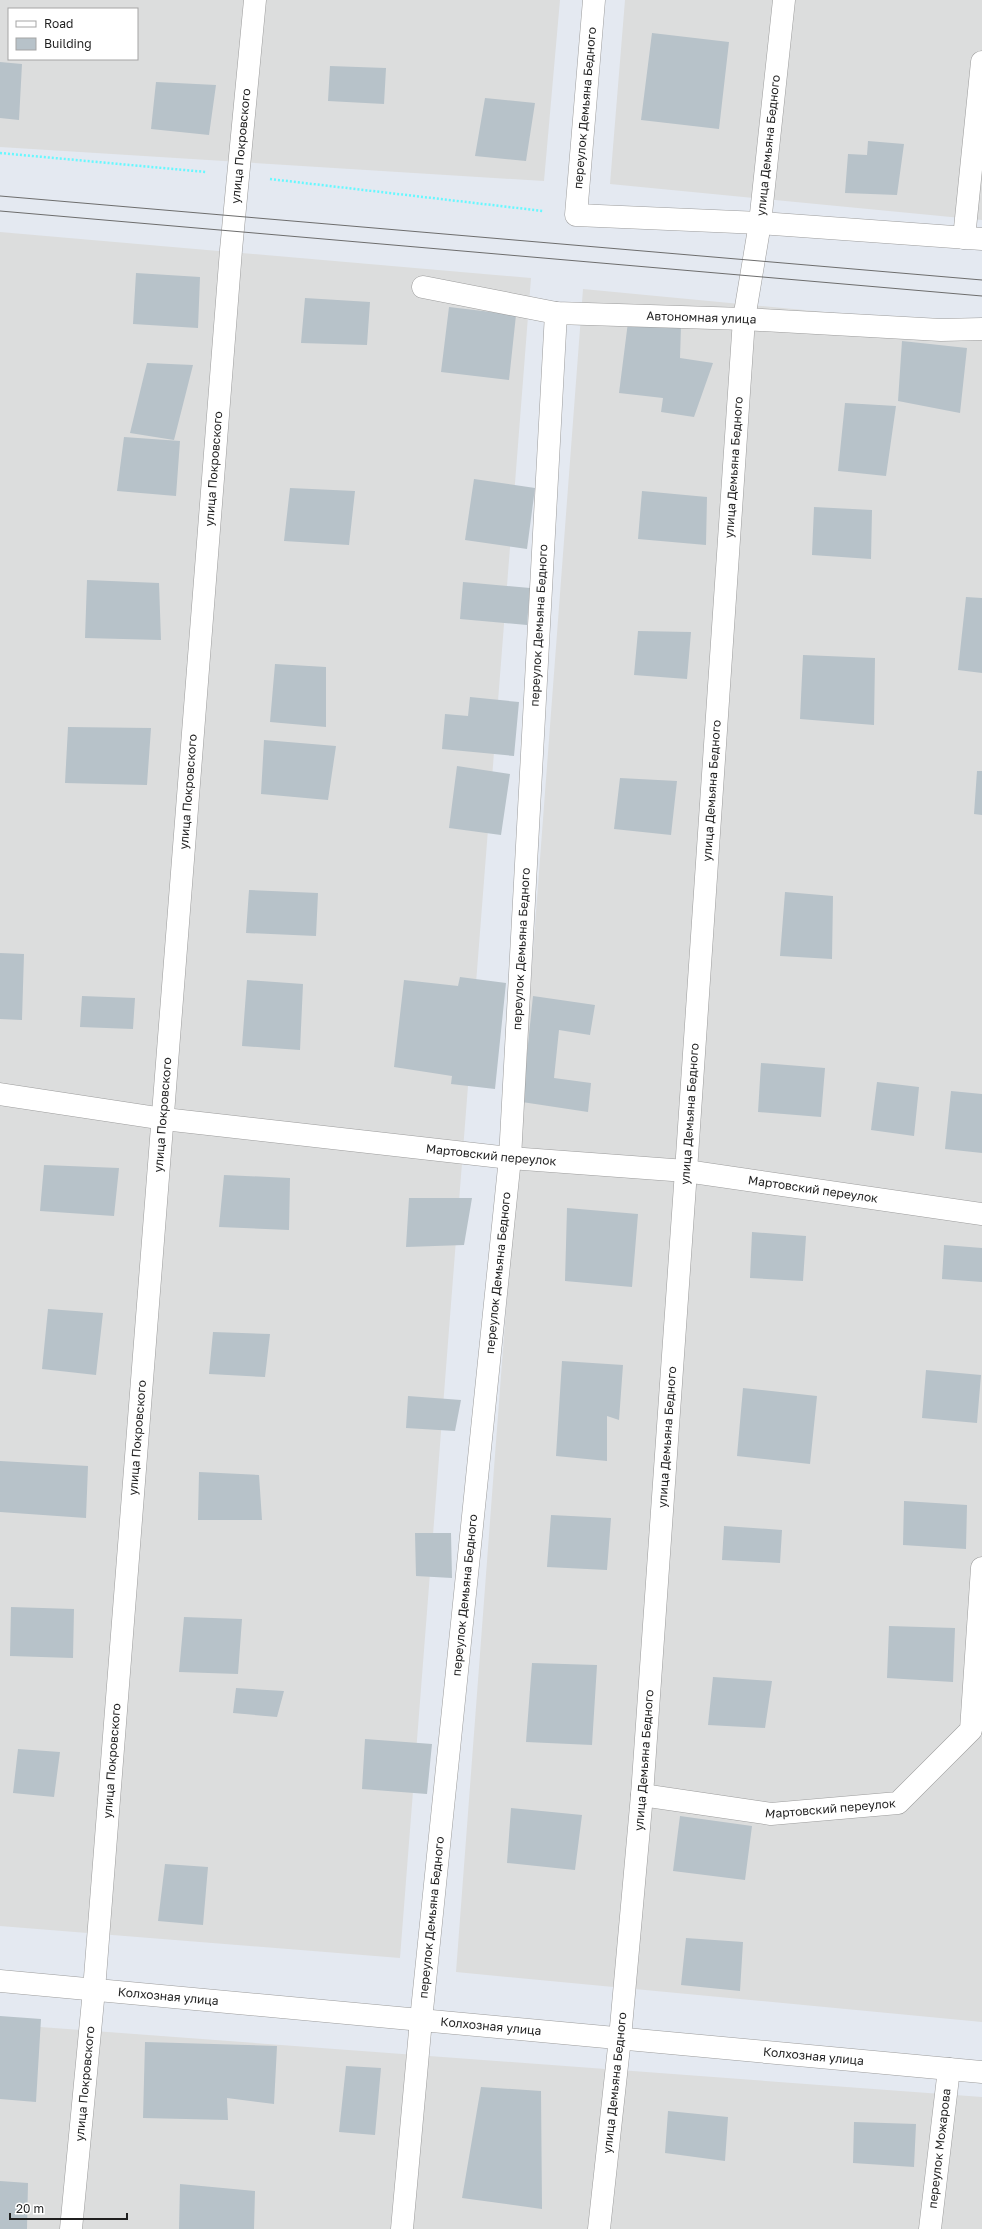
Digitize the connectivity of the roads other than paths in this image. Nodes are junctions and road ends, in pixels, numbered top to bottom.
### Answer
1 (255, 0) edge
2 (594, 0) edge
3 (784, 0) edge
4 (982, 62) edge
5 (760, 223) junction
6 (973, 239) edge
7 (423, 287) dead end
8 (556, 313) junction
9 (744, 318) junction
10 (982, 329) edge
11 (0, 1094) edge
12 (164, 1119) junction
13 (510, 1158) junction
14 (686, 1171) junction
15 (982, 1214) edge
16 (982, 1568) edge
17 (642, 1795) junction
18 (0, 1981) edge
19 (94, 1990) junction
20 (420, 2020) junction
21 (620, 2038) junction
22 (949, 2069) junction
23 (982, 2072) edge
24 (71, 2229) edge
25 (402, 2229) edge
26 (599, 2229) edge
27 (930, 2229) edge

1 - 12 street, улица Покровского
2 - 5 street, переулок Демьяна Бедного
3 - 5 street, улица Демьяна Бедного
4 - 6 street
5 - 6 street
5 - 9 street, улица Демьяна Бедного
7 - 8 street, Автономная улица
8 - 9 street, Автономная улица
8 - 13 street, переулок Демьяна Бедного
9 - 10 street, Автономная улица
9 - 14 street, улица Демьяна Бедного
11 - 12 street, Мартовский переулок
12 - 13 street, Мартовский переулок
12 - 19 street, улица Покровского
13 - 14 street, Мартовский переулок
13 - 20 street, переулок Демьяна Бедного
14 - 15 street, Мартовский переулок
14 - 17 street, улица Демьяна Бедного
16 - 17 street, Мартовский переулок
17 - 21 street, улица Демьяна Бедного
18 - 19 street, Колхозная улица
19 - 20 street, Колхозная улица
19 - 24 street, улица Покровского
20 - 21 street, Колхозная улица
20 - 25 street, переулок Демьяна Бедного
21 - 22 street, Колхозная улица
21 - 26 street, улица Демьяна Бедного
22 - 23 street, Колхозная улица
22 - 27 street, переулок Можарова

